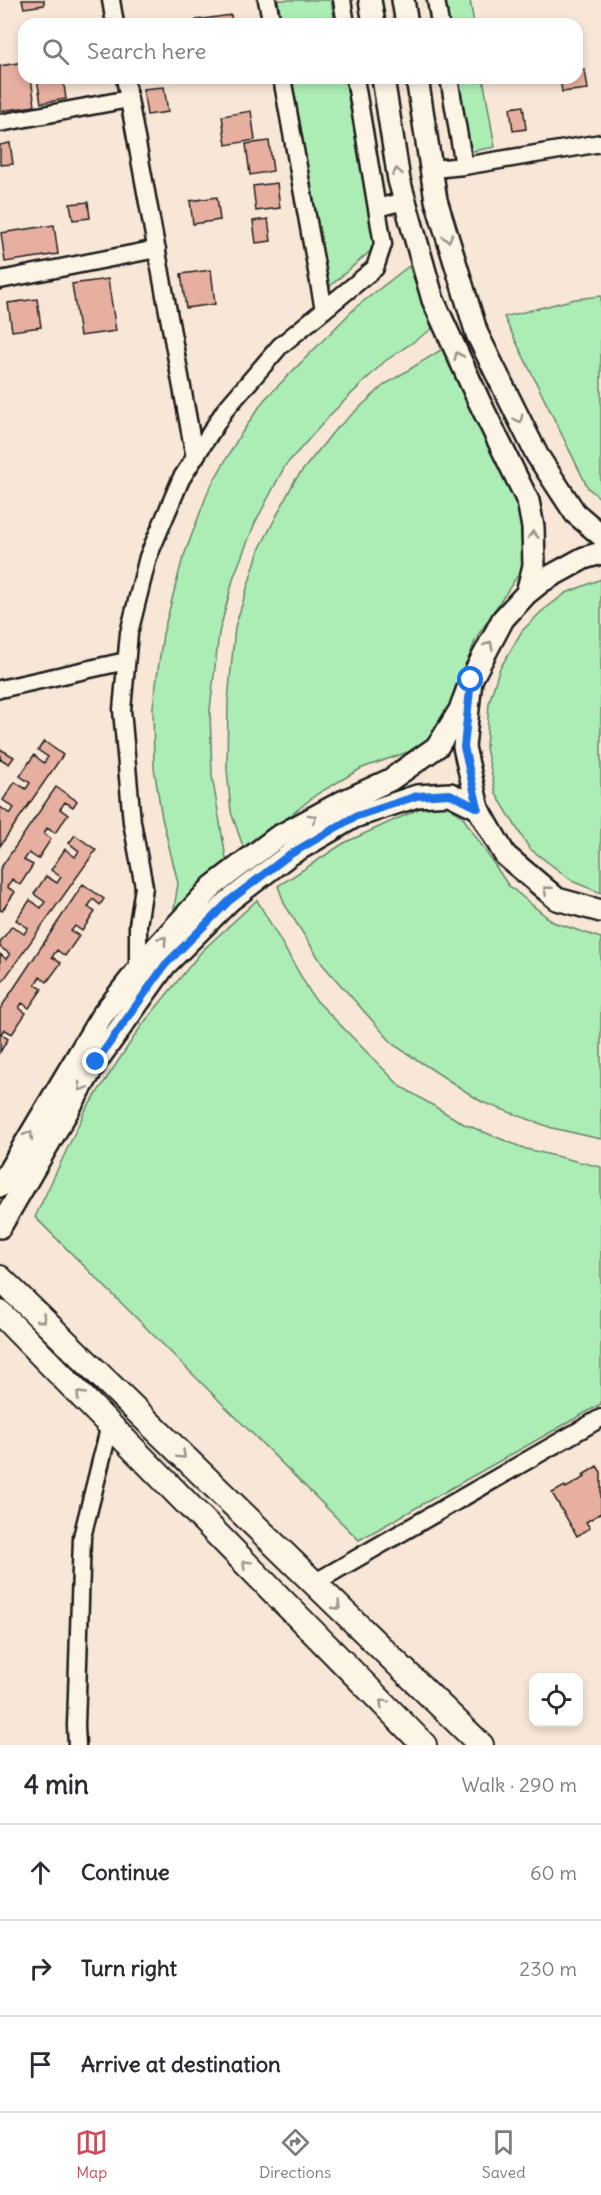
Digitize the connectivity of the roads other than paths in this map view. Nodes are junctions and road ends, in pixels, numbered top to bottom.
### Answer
1 (111, 0) edge
2 (267, 0) edge
3 (342, 0) edge
4 (370, 0) edge
5 (403, 0) edge
6 (436, 0) edge
7 (114, 18) edge
8 (271, 18) edge
9 (345, 18) edge
10 (373, 18) edge
11 (406, 18) edge
12 (439, 18) edge
13 (126, 84) edge
14 (283, 84) edge
15 (356, 84) edge
16 (383, 84) edge
17 (418, 84) edge
18 (450, 84) edge
19 (129, 99) junction
20 (0, 123) edge
21 (601, 143) edge
22 (464, 166) junction
23 (432, 169) junction
24 (404, 201) junction
25 (377, 208) junction
26 (157, 249) junction
27 (0, 280) edge
28 (324, 310) junction
29 (195, 458) junction
30 (601, 535) edge
31 (601, 553) edge
32 (527, 592) junction
33 (126, 661) junction
34 (471, 680) junction
35 (0, 689) edge
36 (478, 808) junction
37 (601, 911) edge
38 (138, 970) junction
39 (0, 1186) edge
40 (0, 1227) edge
41 (0, 1278) edge
42 (0, 1313) edge
43 (601, 1418) edge
44 (110, 1425) junction
45 (314, 1583) junction
46 (77, 1745) edge
47 (424, 1745) edge
48 (481, 1745) edge

1 - 7 street
2 - 8 street
3 - 9 street
4 - 10 street
5 - 11 street
6 - 12 street
13 - 19 street
14 - 28 street
15 - 25 street
24 -> 16 street
17 - 23 street
18 - 22 street
19 - 20 street
19 - 26 street
21 - 22 street
22 - 23 street
23 -> 30 street
24 - 25 street
32 -> 24 street
25 - 28 street
26 - 27 street
26 - 29 street
28 - 29 street
29 - 33 street
31 - 32 street
34 -> 32 street
33 - 35 street
33 - 38 street
34 - 36 street
38 -> 34 street
37 -> 36 street
36 -> 40 street
39 -> 38 street
41 -> 45 main road
44 -> 42 main road
43 - 45 street
44 - 46 street
47 -> 44 main road
45 -> 48 main road

